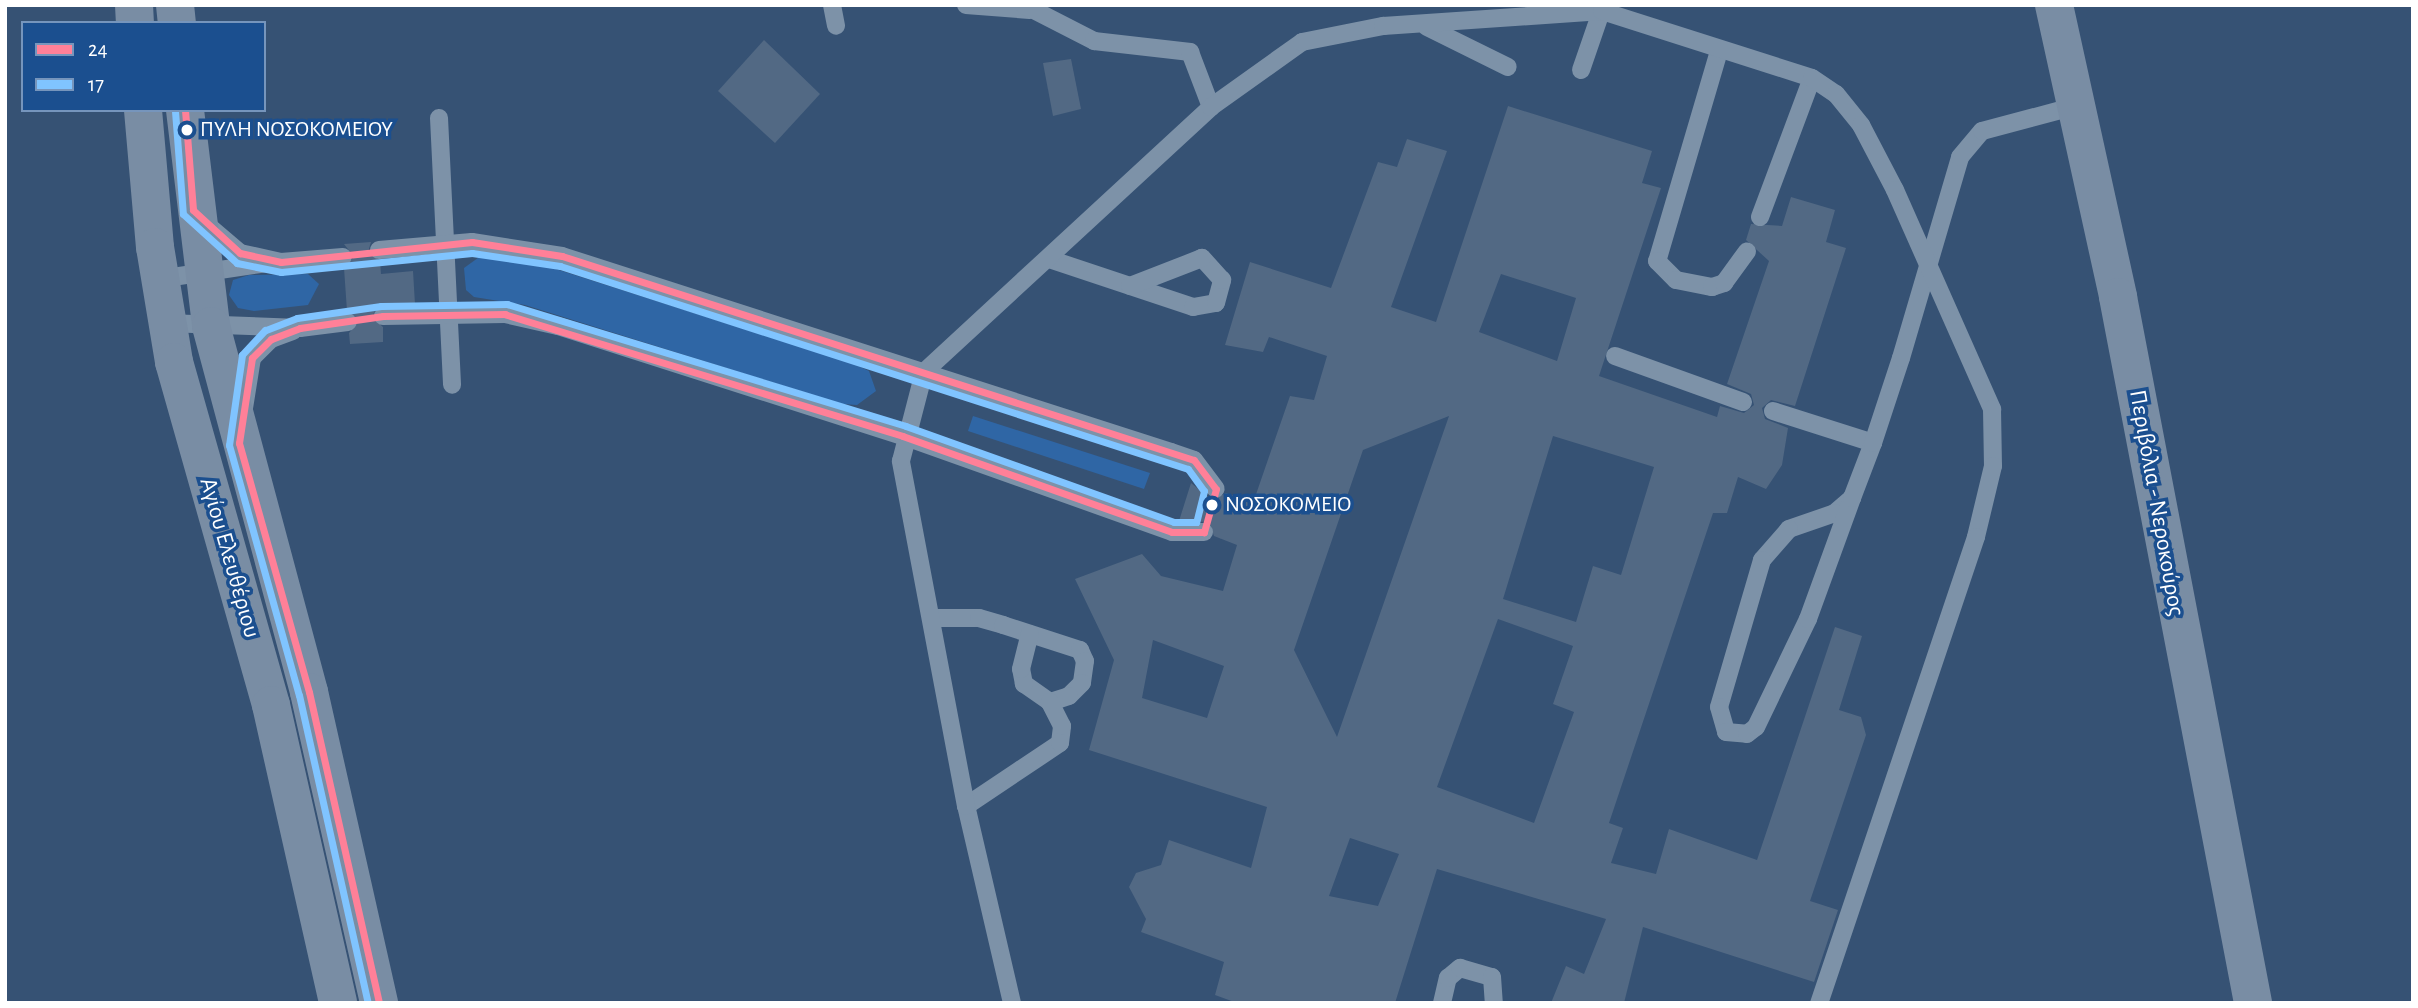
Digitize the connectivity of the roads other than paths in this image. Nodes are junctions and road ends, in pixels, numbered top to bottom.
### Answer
1 (832, 5) edge
2 (966, 5) edge
3 (2054, 5) edge
4 (1027, 8) edge
5 (1601, 12) junction
6 (1405, 25) junction
7 (836, 26) dead end
8 (1719, 51) junction
9 (1508, 66) dead end
10 (1580, 70) dead end
11 (1812, 78) junction
12 (2076, 106) junction
13 (1211, 107) junction
14 (143, 112) edge
15 (185, 112) edge
16 (439, 118) dead end
17 (193, 210) junction
18 (1760, 218) dead end
19 (445, 245) junction
20 (379, 250) dead end
21 (1747, 251) dead end
22 (343, 257) dead end
23 (1049, 259) junction
24 (281, 262) junction
25 (1929, 265) junction
26 (203, 271) junction
27 (159, 279) junction
28 (1130, 286) junction
29 (449, 314) junction
30 (383, 316) dead end
31 (348, 322) dead end
32 (166, 323) junction
33 (211, 326) junction
34 (300, 328) junction
35 (1615, 356) dead end
36 (925, 372) junction
37 (452, 385) dead end
38 (1743, 402) dead end
39 (1773, 411) dead end
40 (903, 436) junction
41 (239, 443) junction
42 (1872, 443) junction
43 (1216, 489) dead end
44 (1852, 498) junction
45 (1204, 532) dead end
46 (933, 618) junction
47 (1030, 634) junction
48 (1050, 702) junction
49 (966, 806) junction
50 (338, 1003) edge
51 (380, 1003) edge
52 (1012, 1003) edge
53 (1442, 1003) edge
54 (1494, 1003) edge
55 (1819, 1003) edge
56 (2253, 1003) edge

1 - 7 lane
2 - 4 lane
3 - 12 main road, Περιβόλια - Νεροκούρος
4 - 13 lane
5 - 6 lane
5 - 8 lane
5 - 10 lane
6 - 9 lane
6 - 13 lane
8 - 11 lane
8 - 21 lane
11 - 18 lane
11 - 25 lane
12 - 25 lane
12 - 56 main road, Περιβόλια - Νεροκούρος
13 - 23 lane
14 - 27 main road, Αγίου Ελευθέριου
15 - 17 main road, Αγίου Ελευθέριου
16 - 19 lane
17 - 24 lane
17 - 26 main road, Αγίου Ελευθέριου
19 - 20 lane
19 - 29 lane
19 - 36 lane
22 - 24 lane
23 - 28 lane
23 - 36 lane
24 - 26 lane
25 - 42 lane
25 - 55 lane
26 - 27 lane
26 - 33 main road, Αγίου Ελευθέριου
27 - 32 main road, Αγίου Ελευθέριου
28 - 28 lane
29 - 30 lane
29 - 37 lane
29 - 40 lane
31 - 34 lane
32 - 33 lane
32 - 50 main road, Αγίου Ελευθέριου
33 - 34 lane
33 - 41 main road, Αγίου Ελευθέριου
34 - 41 lane
35 - 38 lane
36 - 40 lane
36 - 43 lane
39 - 42 lane
40 - 45 lane
40 - 46 lane
41 - 51 main road, Αγίου Ελευθέριου
42 - 44 lane
44 - 44 lane
46 - 47 lane
46 - 49 lane
47 - 48 lane
47 - 48 lane
48 - 49 lane
49 - 52 lane
53 - 54 lane

